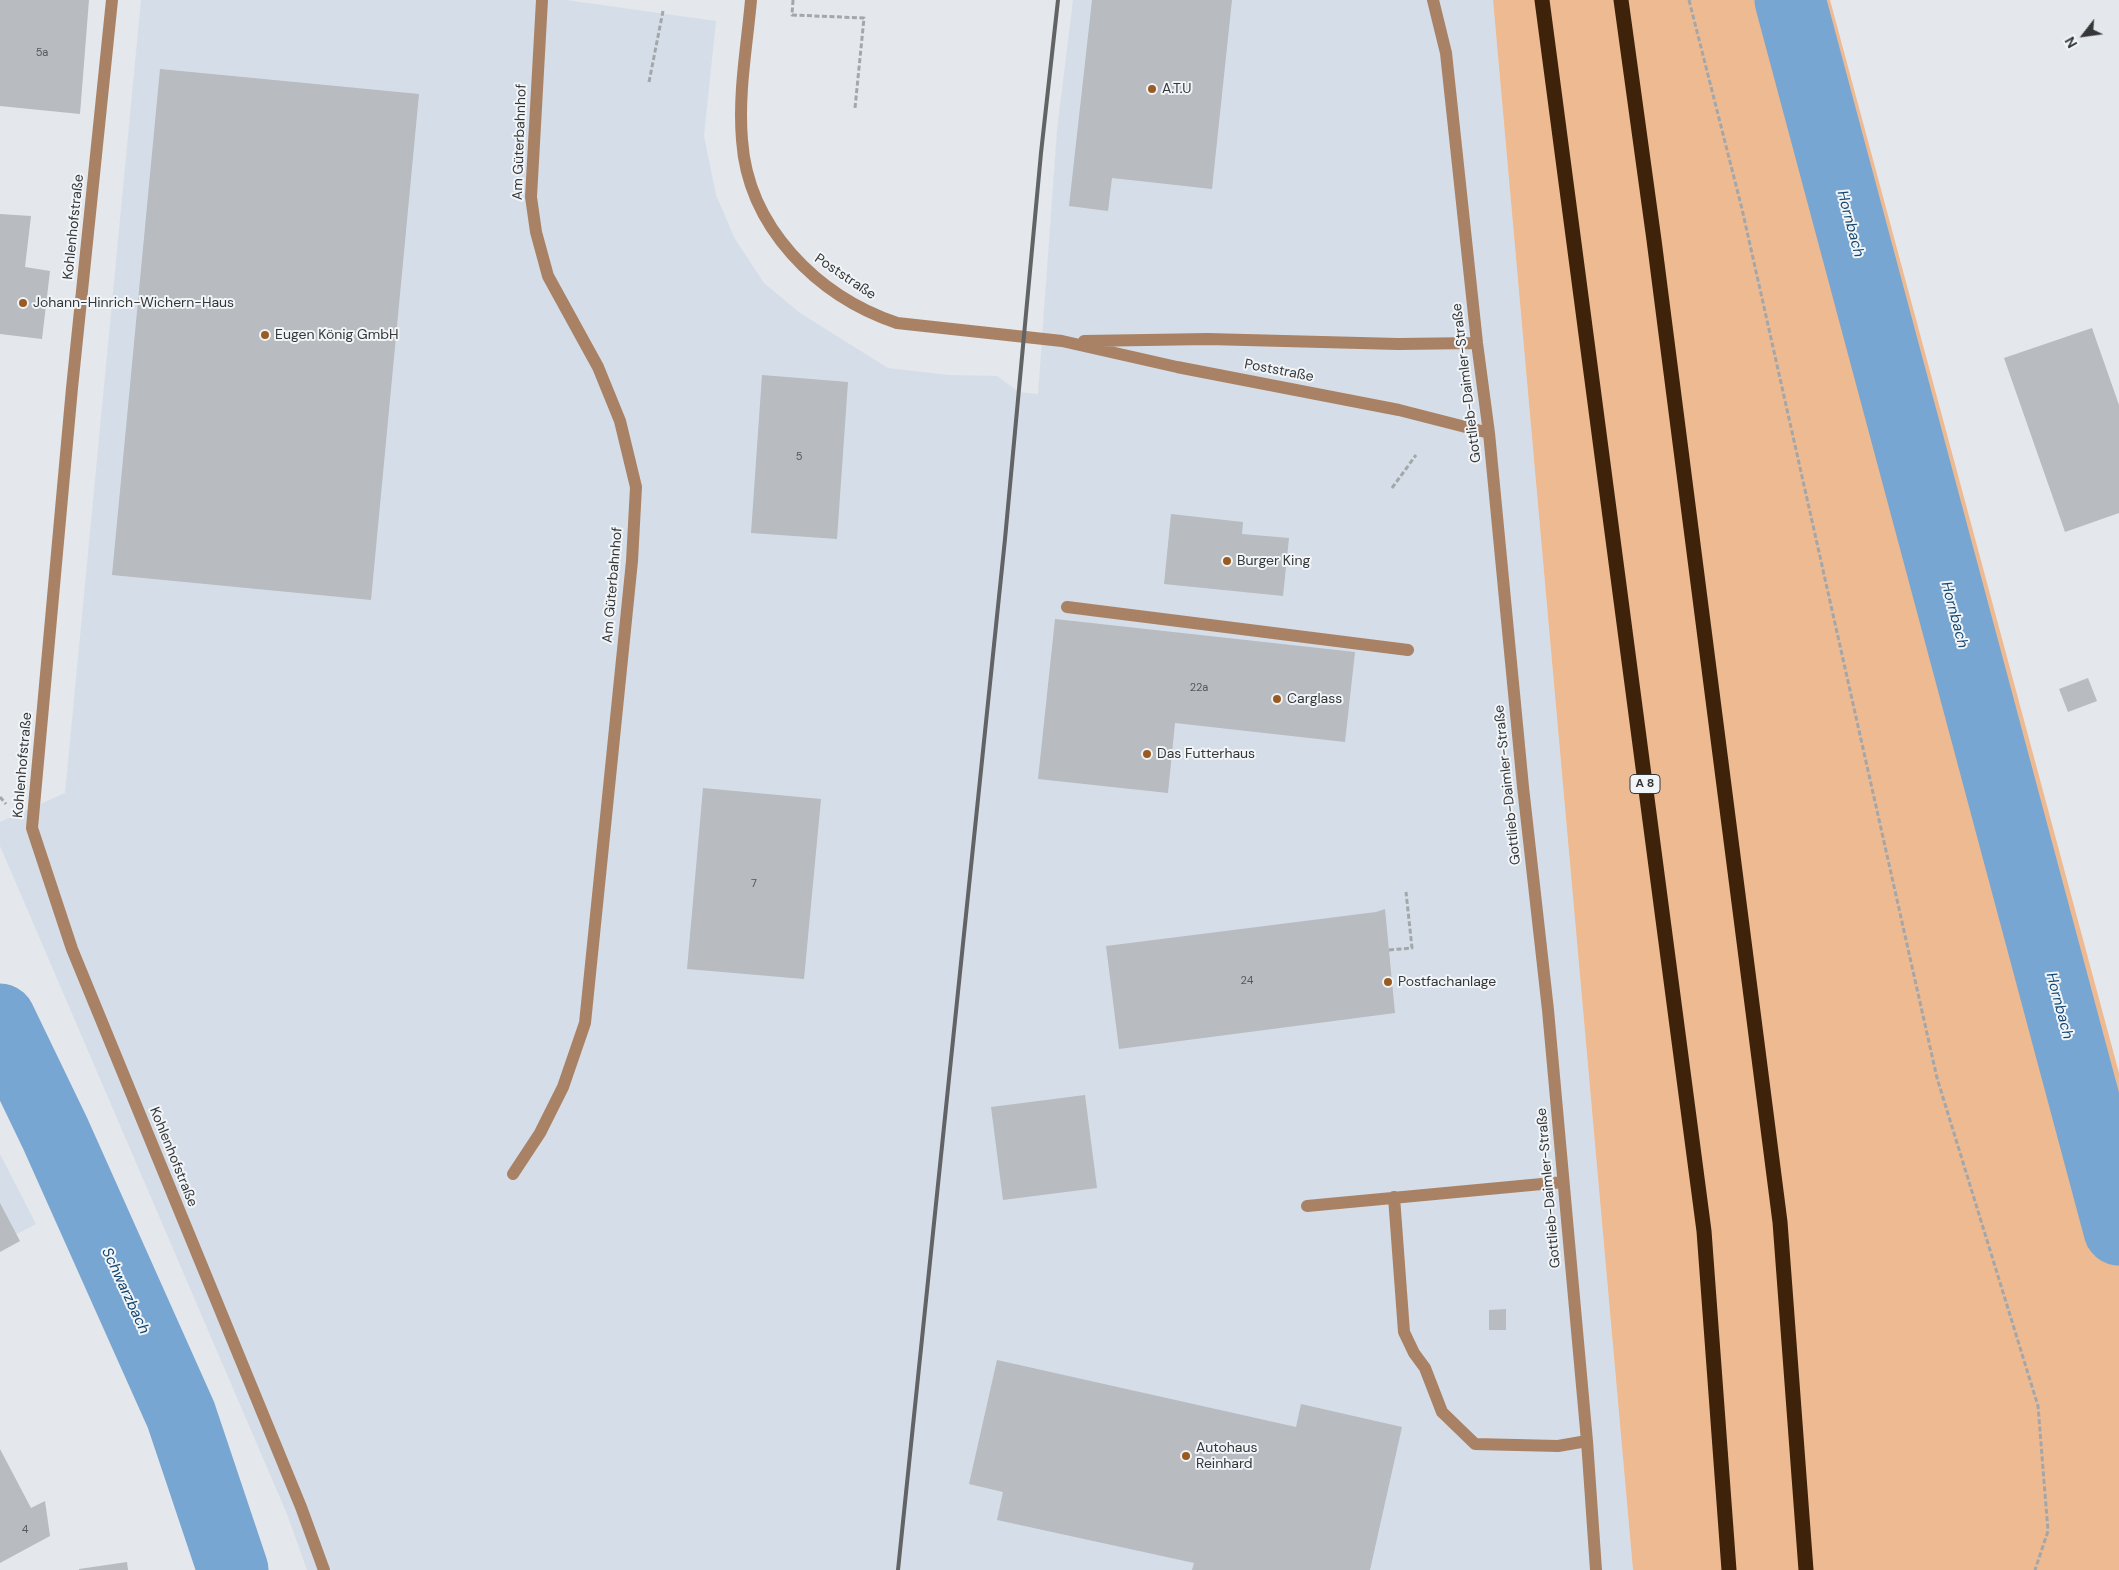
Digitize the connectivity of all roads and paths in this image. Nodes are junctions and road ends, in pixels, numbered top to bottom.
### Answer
1 (112, 0) edge
2 (542, 0) edge
3 (751, 0) edge
4 (793, 0) edge
5 (1433, 0) edge
6 (1542, 0) edge
7 (1621, 0) edge
8 (1690, 0) edge
9 (663, 11) dead end
10 (649, 82) dead end
11 (855, 108) dead end
12 (1062, 341) junction
13 (1477, 343) junction
14 (1489, 433) junction
15 (1416, 455) dead end
16 (1392, 488) dead end
17 (1067, 607) dead end
18 (1408, 650) dead end
19 (1406, 892) dead end
20 (1389, 950) dead end
21 (513, 1174) dead end
22 (1564, 1182) junction
23 (1394, 1197) junction
24 (1307, 1206) dead end
25 (1587, 1442) junction
26 (324, 1570) edge
27 (1596, 1570) edge
28 (1729, 1570) edge
29 (1806, 1570) edge
30 (2035, 1570) edge

1 - 26 street, Kohlenhofstraße
2 - 21 street, Am Güterbahnhof
3 - 12 street, Poststraße
4 - 11 path
5 - 13 street, Gottlieb-Daimler-Straße
6 - 28 highway, A 8
7 - 29 highway
8 - 30 path
9 - 10 path
12 - 13 street, Poststraße
12 - 14 street, Poststraße
13 - 14 street, Gottlieb-Daimler-Straße
14 - 22 street, Gottlieb-Daimler-Straße
15 - 16 path
17 - 18 street
19 - 20 path
22 - 23 street
22 - 25 street, Gottlieb-Daimler-Straße
23 - 24 street
23 - 25 street
25 - 27 street, Gottlieb-Daimler-Straße

